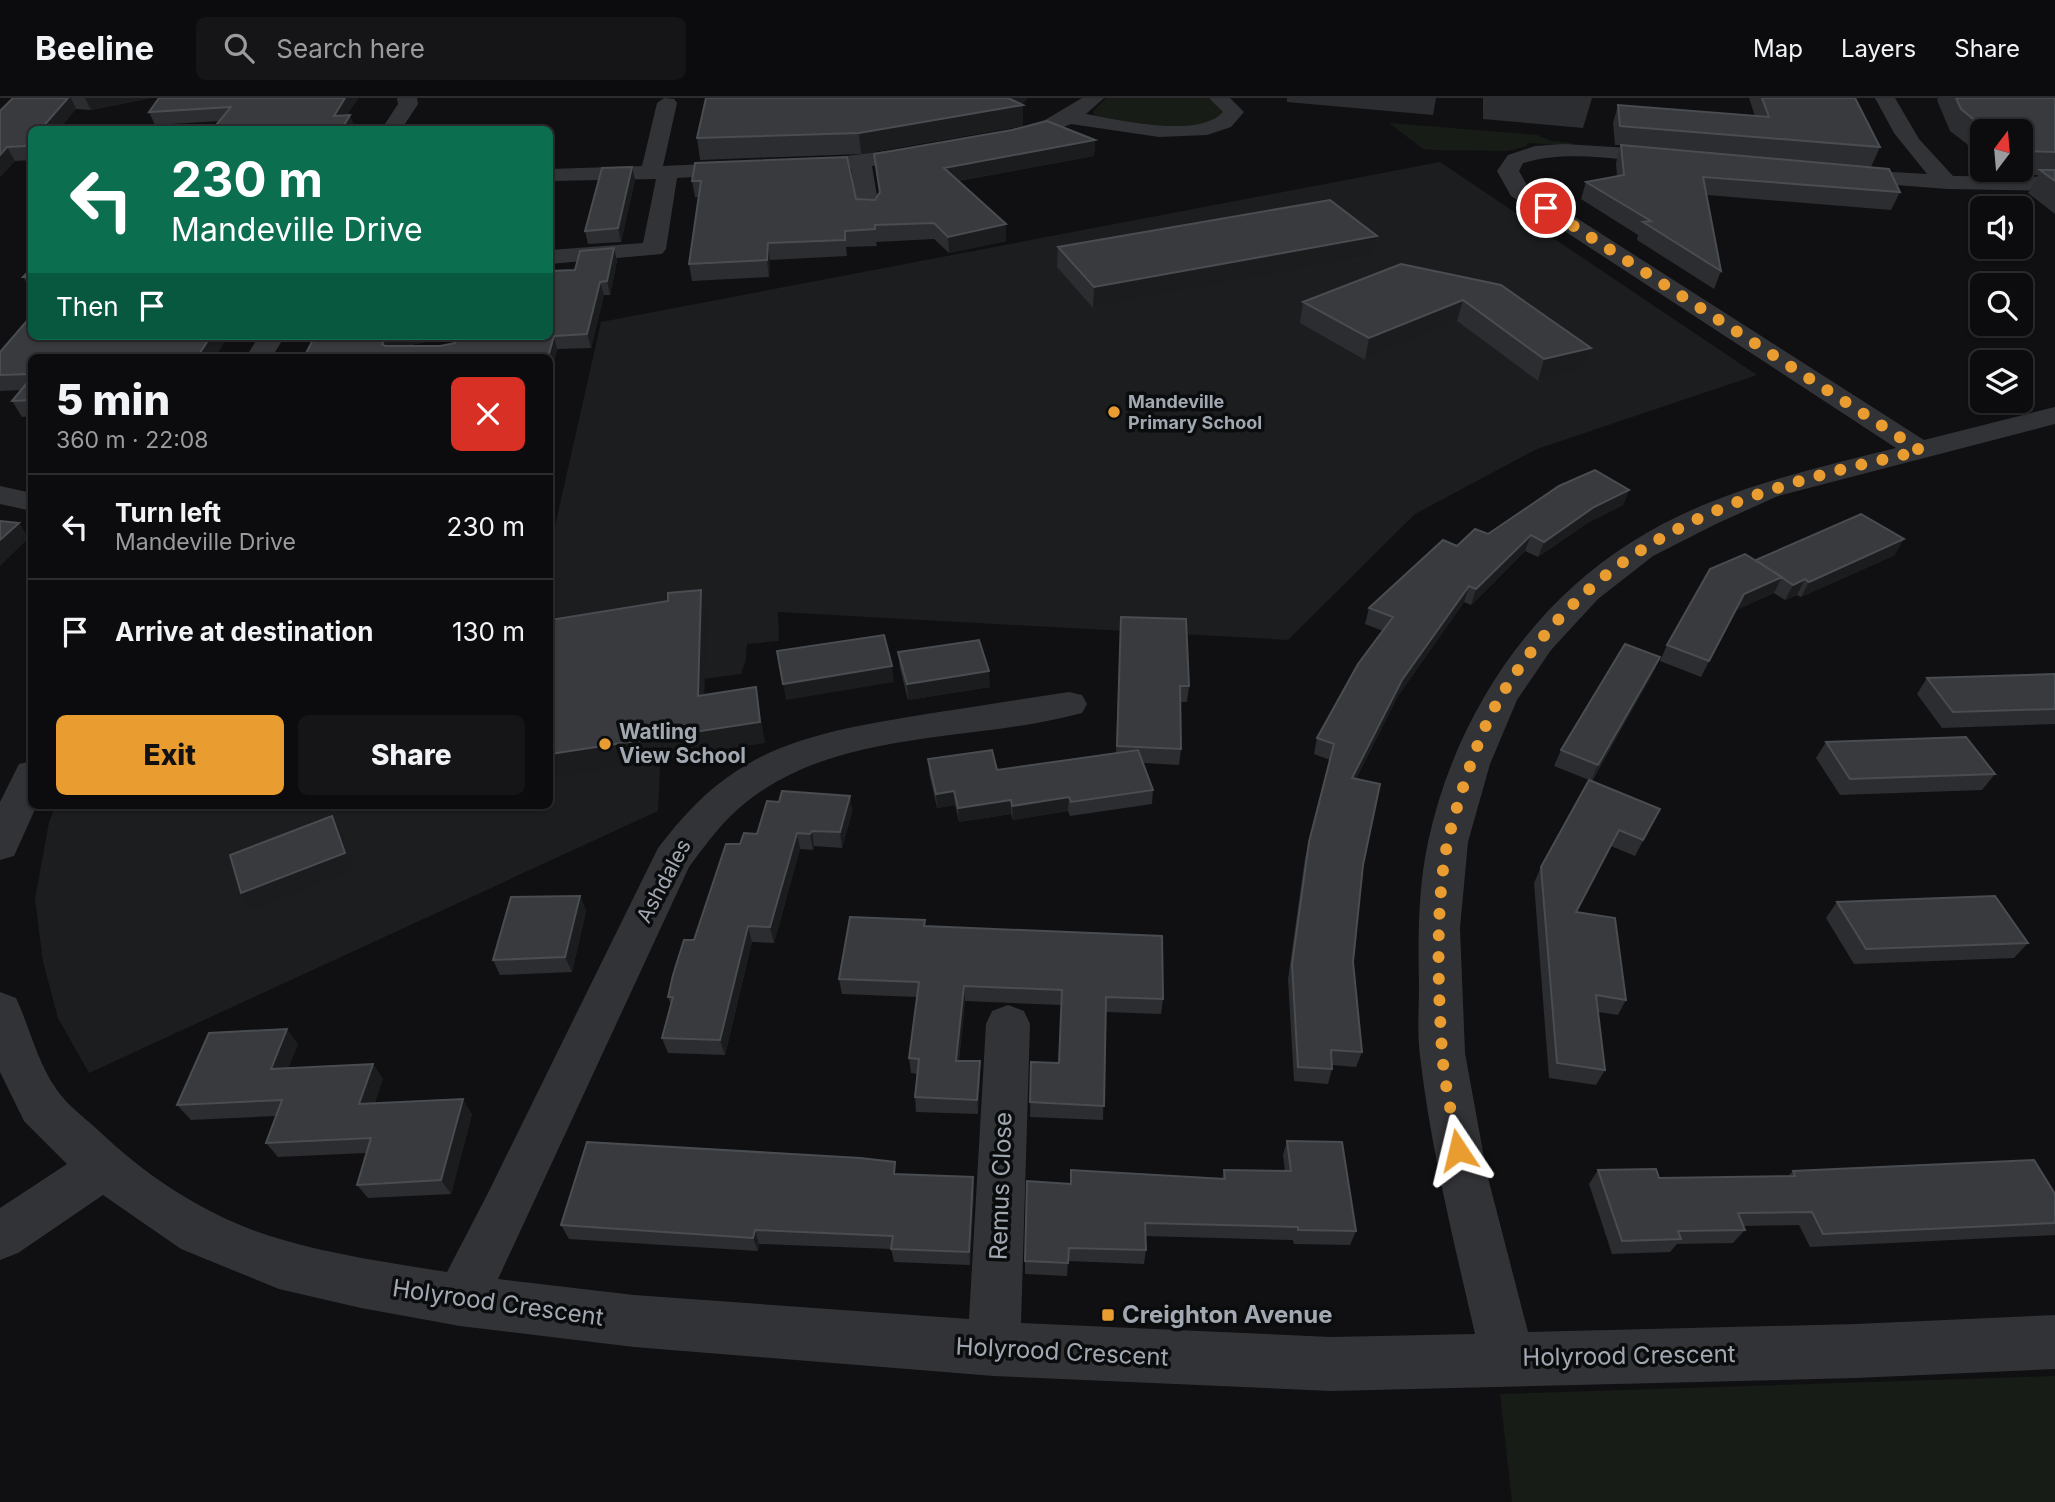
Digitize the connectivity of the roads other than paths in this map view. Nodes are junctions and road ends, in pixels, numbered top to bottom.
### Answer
1 (407, 98) edge
2 (1094, 98) edge
3 (1219, 98) edge
4 (1885, 98) edge
5 (667, 103) dead end
6 (1072, 118) junction
7 (394, 126) edge
8 (984, 142) edge
9 (948, 148) edge
10 (1697, 162) edge
11 (861, 163) junction
12 (660, 171) junction
13 (1822, 173) edge
14 (553, 175) edge
15 (1947, 182) junction
16 (2055, 184) edge
17 (868, 208) edge
18 (553, 257) edge
19 (2055, 415) edge
20 (1921, 451) junction
21 (0, 495) edge
22 (28, 501) edge
23 (1069, 704) dead end
24 (28, 783) edge
25 (0, 845) edge
26 (0, 1012) edge
27 (1008, 1024) dead end
28 (102, 1166) junction
29 (0, 1236) edge
30 (460, 1300) junction
31 (2055, 1342) edge
32 (995, 1349) junction
33 (1508, 1359) junction

1 - 7 street
2 - 6 street
3 - 6 street
4 - 15 street
5 - 12 street
6 - 8 street
9 - 11 street
10 - 20 street
11 - 12 street
11 - 17 street
12 - 14 street
12 - 18 street
13 - 15 street
15 - 16 street
19 - 20 street
20 - 33 street
21 - 22 street
23 - 30 street, Ashdales
24 - 25 street
26 - 28 street, Holyrood Crescent
27 - 32 street, Remus Close
28 - 29 street
28 - 30 street, Holyrood Crescent
30 - 32 street, Holyrood Crescent
31 - 33 street, Holyrood Crescent
32 - 33 street, Holyrood Crescent

